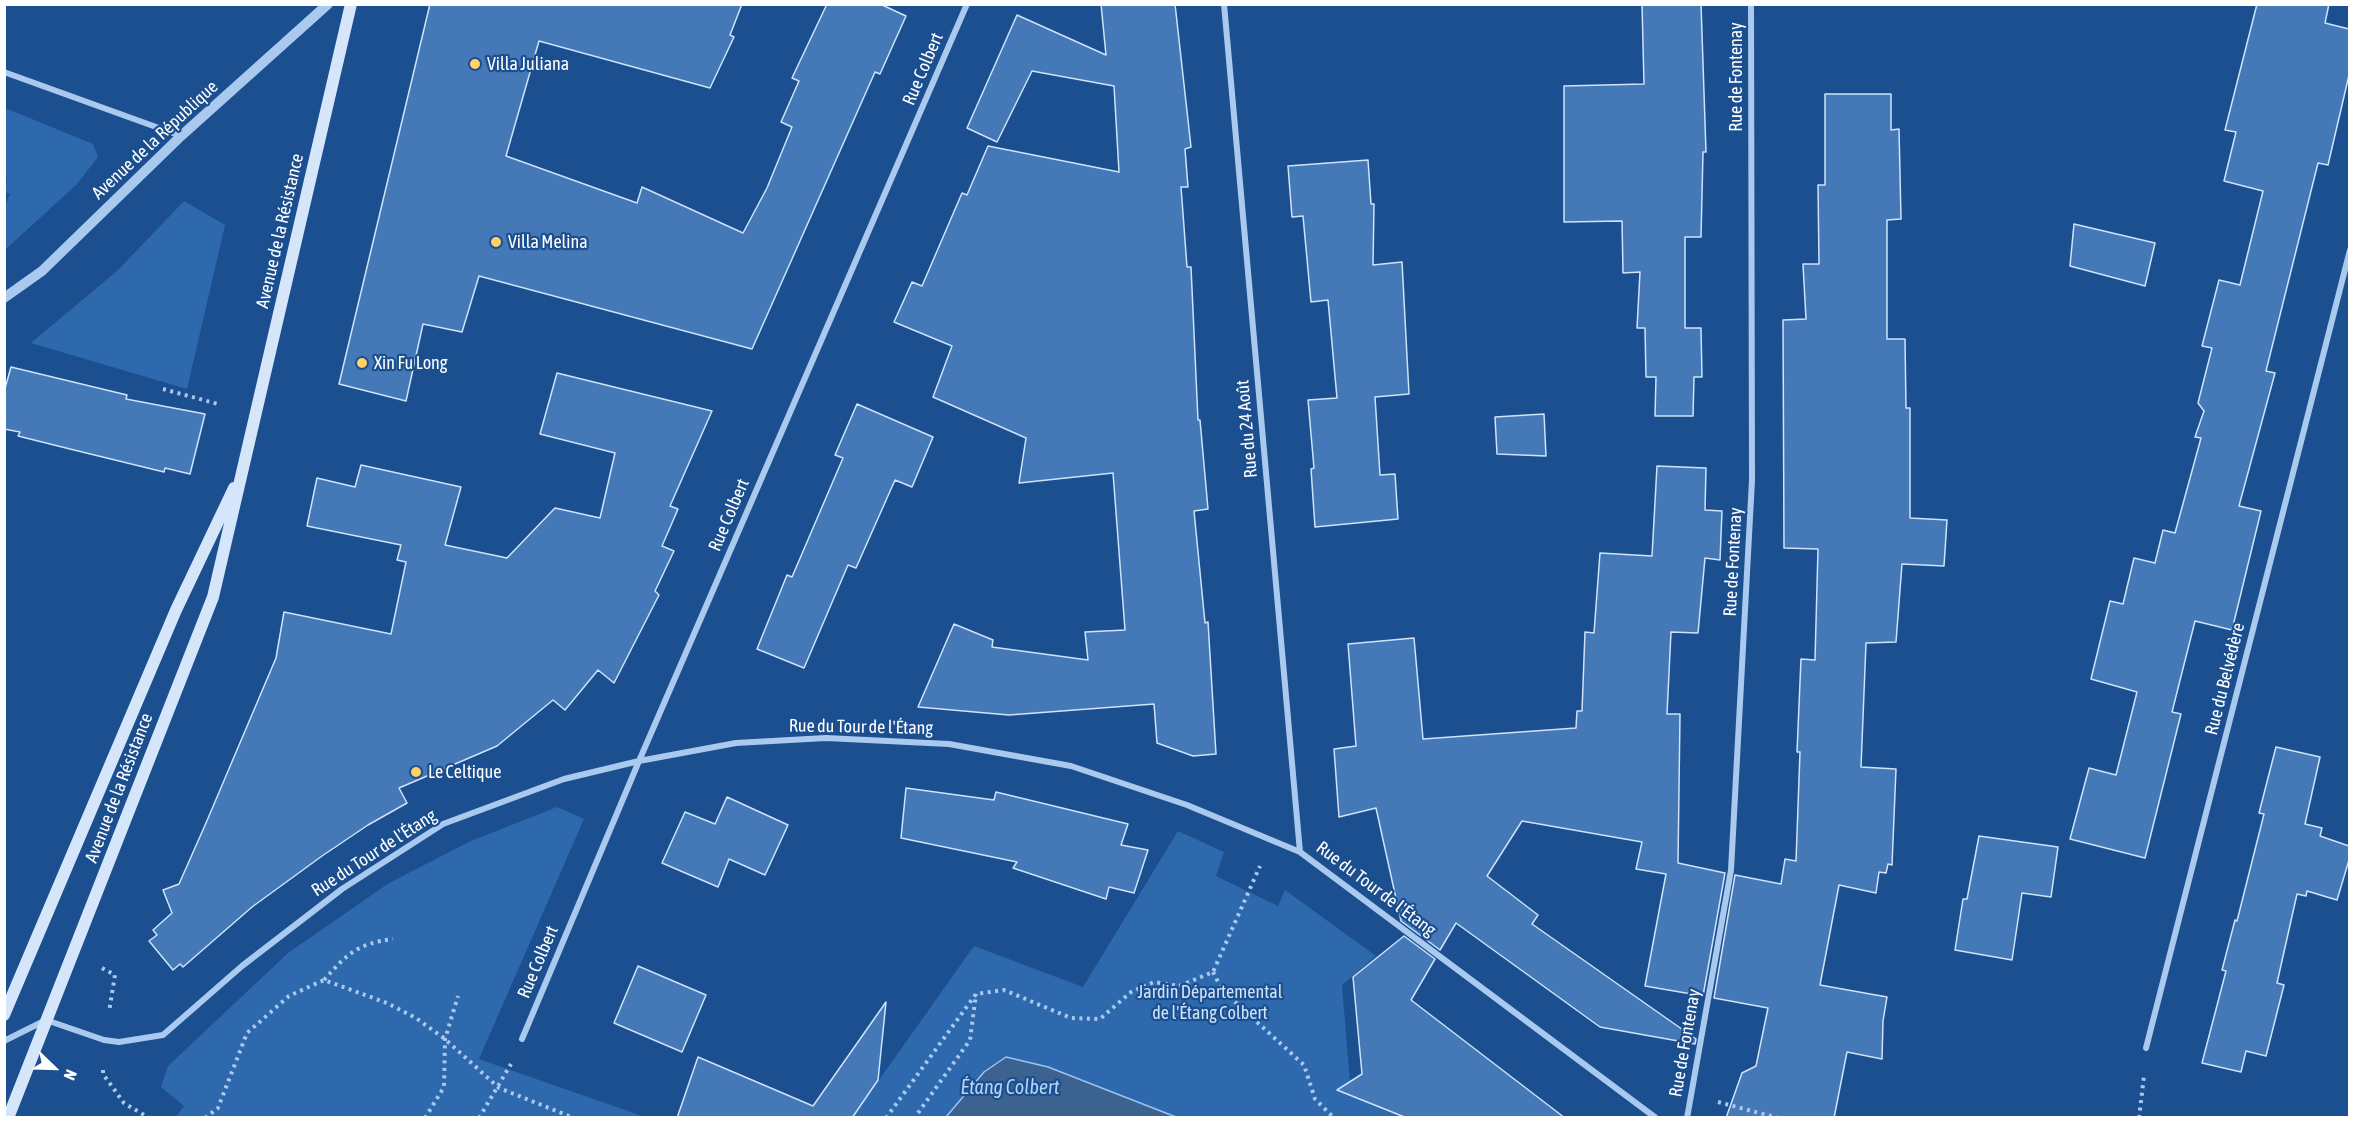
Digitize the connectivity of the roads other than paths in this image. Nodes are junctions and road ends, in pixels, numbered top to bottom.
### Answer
1 (328, 4) edge
2 (351, 4) edge
3 (967, 4) edge
4 (1224, 4) edge
5 (1751, 4) edge
6 (4, 72) edge
7 (181, 136) junction
8 (2349, 250) edge
9 (4, 298) edge
10 (244, 465) junction
11 (639, 761) junction
12 (1300, 852) junction
13 (4, 1015) edge
14 (46, 1020) junction
15 (522, 1039) dead end
16 (4, 1041) edge
17 (2146, 1048) road end
18 (8, 1118) edge
19 (1656, 1118) edge
20 (1686, 1118) edge

1 - 7 street, Avenue de la République
2 - 10 main road, Avenue de la Résistance
3 - 11 street, Rue Colbert
4 - 12 street, Rue du 24 Août
5 - 20 street, Rue de Fontenay
6 - 7 street
7 - 9 street, Avenue de la République
8 - 17 street, Rue du Belvédère
10 - 13 main road, Avenue de la Résistance
10 - 14 main road, Avenue de la Résistance
11 - 12 street, Rue du Tour de l'Étang
11 - 14 street, Rue du Tour de l'Étang
11 - 15 street, Rue Colbert
12 - 19 street, Rue du Tour de l'Étang
14 - 16 street
14 - 18 main road, Avenue de la Résistance

